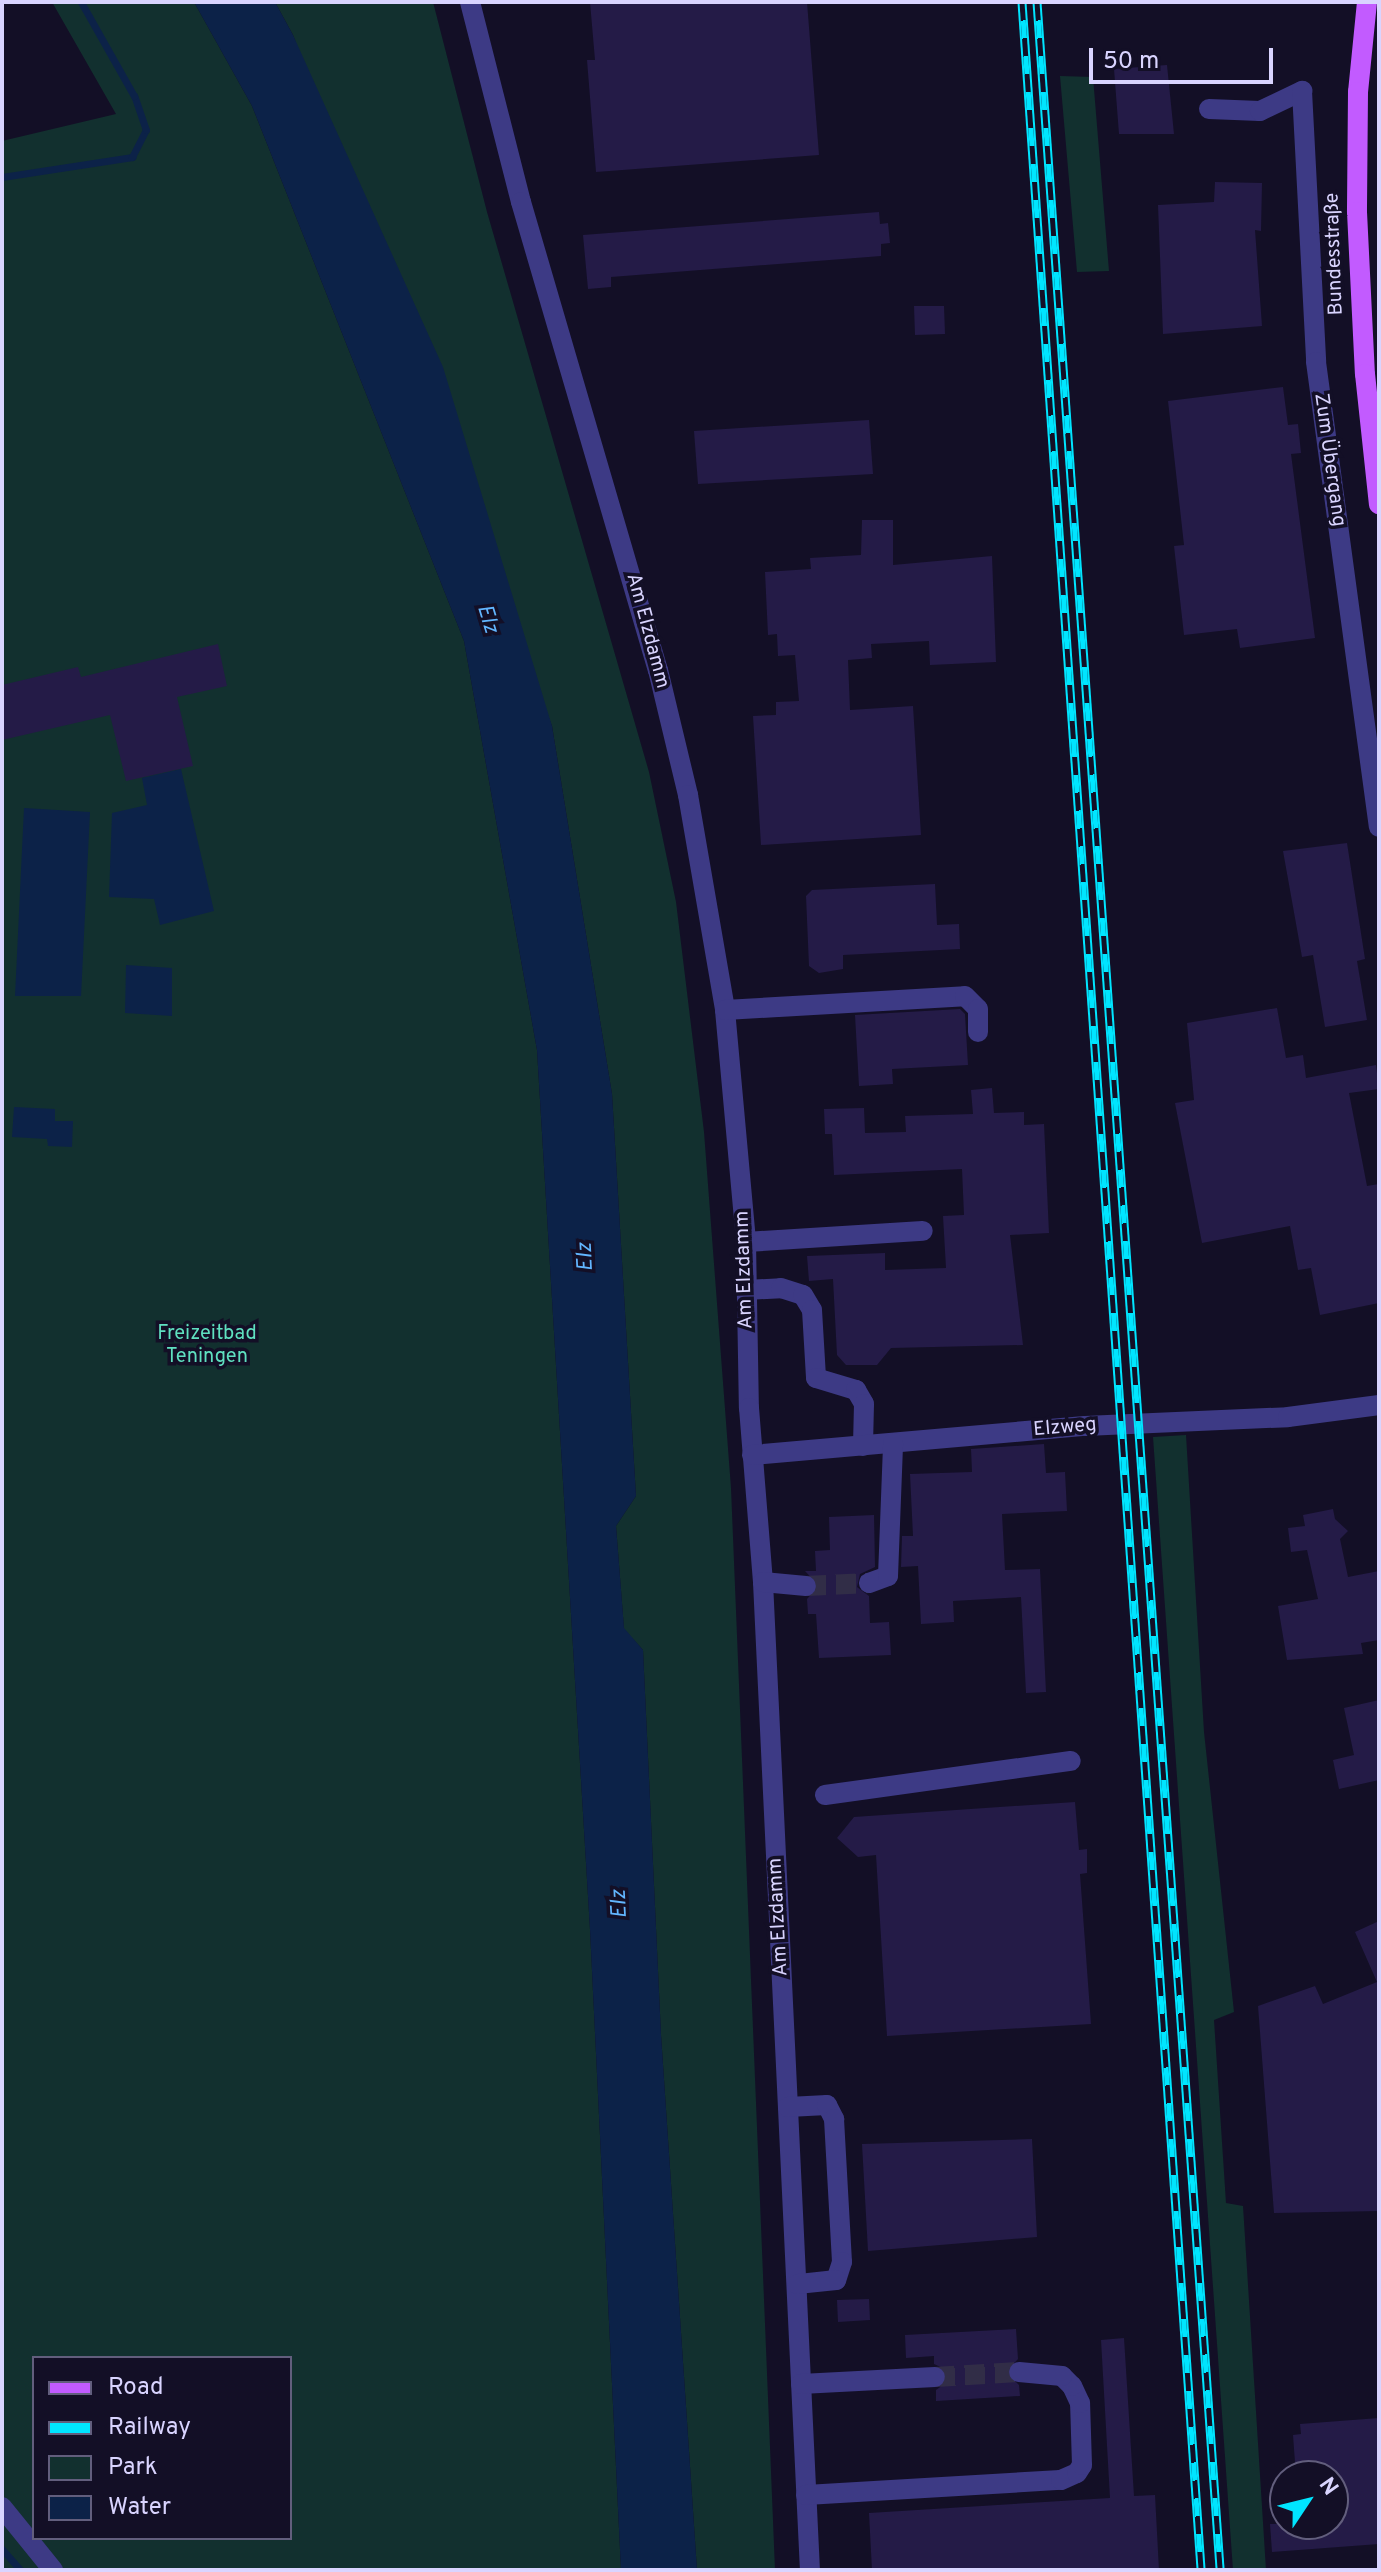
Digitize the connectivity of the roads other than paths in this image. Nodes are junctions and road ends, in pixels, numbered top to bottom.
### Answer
1 (470, 2) edge
2 (1367, 2) edge
3 (1209, 109) dead end
4 (1378, 493) edge
5 (1379, 827) edge
6 (725, 1010) junction
7 (978, 1032) dead end
8 (923, 1231) dead end
9 (746, 1242) junction
10 (746, 1290) junction
11 (1379, 1405) edge
12 (893, 1443) junction
13 (863, 1446) junction
14 (752, 1455) junction
15 (763, 1582) junction
16 (869, 1583) dead end
17 (806, 1586) tunnel mouth
18 (1071, 1761) dead end
19 (825, 1795) dead end
20 (788, 2107) junction
21 (797, 2284) junction
22 (1019, 2372) tunnel mouth
23 (935, 2377) tunnel mouth
24 (801, 2384) junction
25 (806, 2495) junction
26 (2, 2507) edge
27 (53, 2570) edge
28 (810, 2570) edge

1 - 6 street, Am Elzdamm
2 - 4 main road, Bundesstraße
3 - 5 street, Zum Übergang
6 - 7 street
6 - 9 street, Am Elzdamm
8 - 9 street
9 - 10 street, Am Elzdamm
10 - 13 street
10 - 14 street, Am Elzdamm
11 - 12 street, Elzweg
12 - 13 street, Elzweg
12 - 16 street
13 - 14 street, Elzweg
14 - 15 street, Am Elzdamm
15 - 17 street
15 - 20 street, Am Elzdamm
18 - 19 street
20 - 21 street, Am Elzdamm
20 - 21 street
21 - 24 street, Am Elzdamm
22 - 25 street
23 - 24 street
24 - 25 street, Am Elzdamm
25 - 28 street, Am Elzdamm
26 - 27 street

